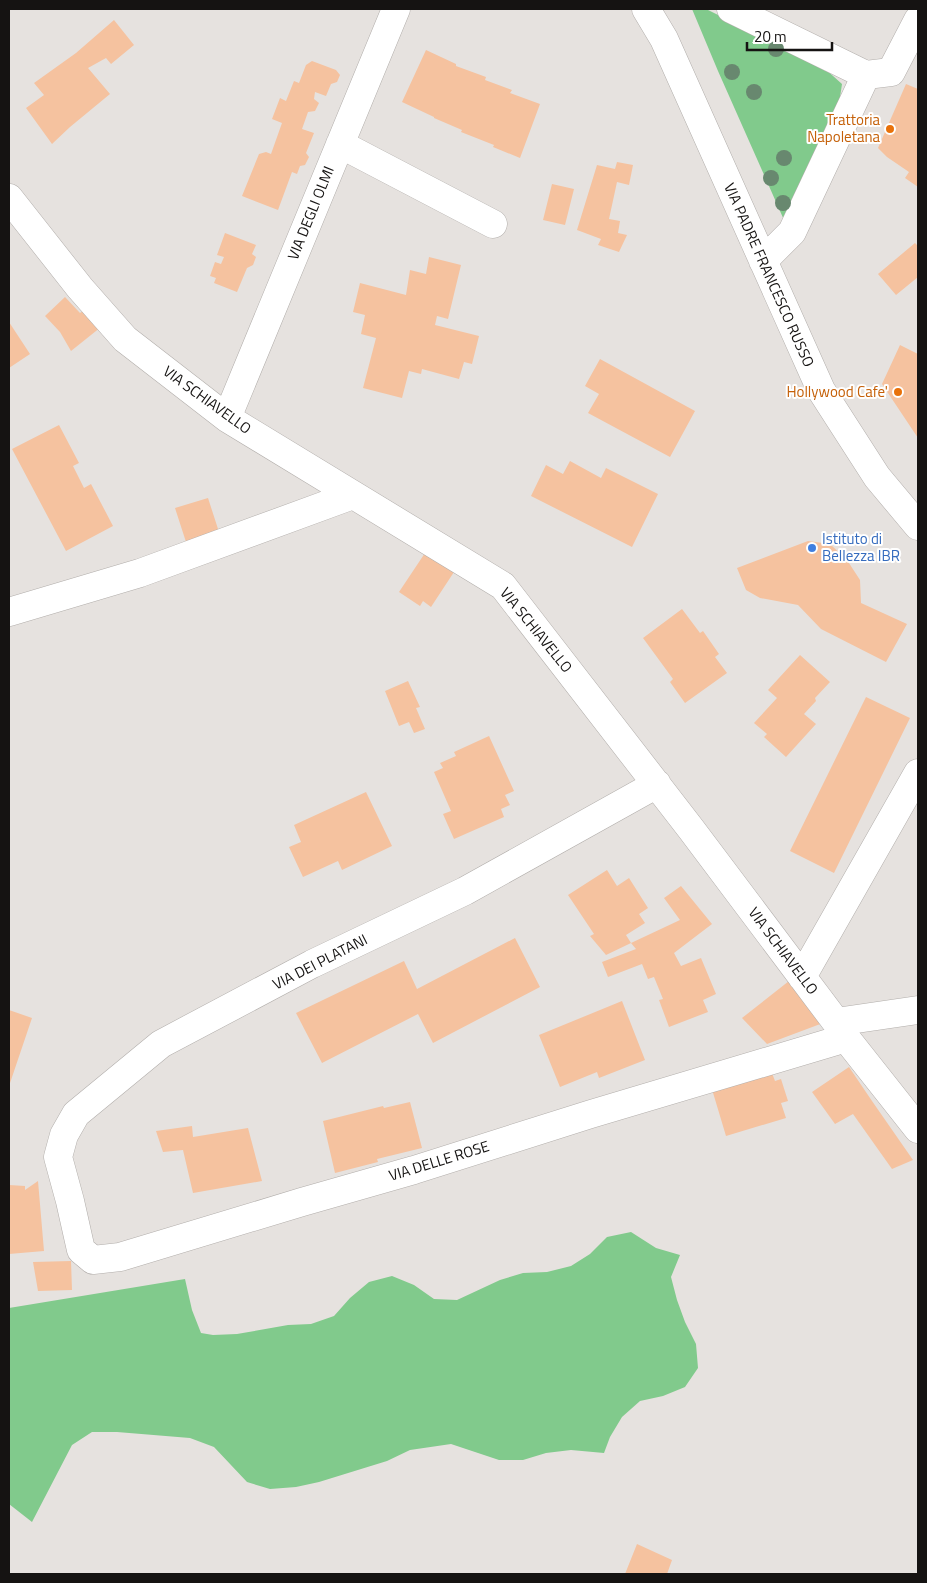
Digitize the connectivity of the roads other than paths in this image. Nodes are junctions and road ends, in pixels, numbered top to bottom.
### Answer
1 (396, 9) edge
2 (646, 9) edge
3 (731, 9) edge
4 (918, 20) edge
5 (866, 75) junction
6 (340, 144) junction
7 (9, 198) edge
8 (493, 224) dead end
9 (763, 261) junction
10 (227, 418) junction
11 (353, 494) junction
12 (918, 526) edge
13 (9, 612) edge
14 (918, 773) edge
15 (657, 784) junction
16 (802, 977) junction
17 (918, 1010) edge
18 (841, 1030) junction
19 (918, 1129) edge
20 (70, 1201) joint

1 - 6 street, VIA DEGLI OLMI
2 - 9 street, VIA PADRE FRANCESCO RUSSO
3 - 5 street
4 - 5 street
5 - 9 street
6 - 8 street
6 - 10 street, VIA DEGLI OLMI
7 - 10 street, VIA SCHIAVELLO
9 - 12 street, VIA PADRE FRANCESCO RUSSO
10 - 11 street, VIA SCHIAVELLO
11 - 13 street
11 - 15 street, VIA SCHIAVELLO
14 - 16 street
15 - 16 street, VIA SCHIAVELLO
15 - 20 street, VIA DEI PLATANI
16 - 18 street, VIA SCHIAVELLO
17 - 18 street, VIA DELLE ROSE
18 - 19 street, VIA SCHIAVELLO
18 - 20 street, VIA DELLE ROSE

